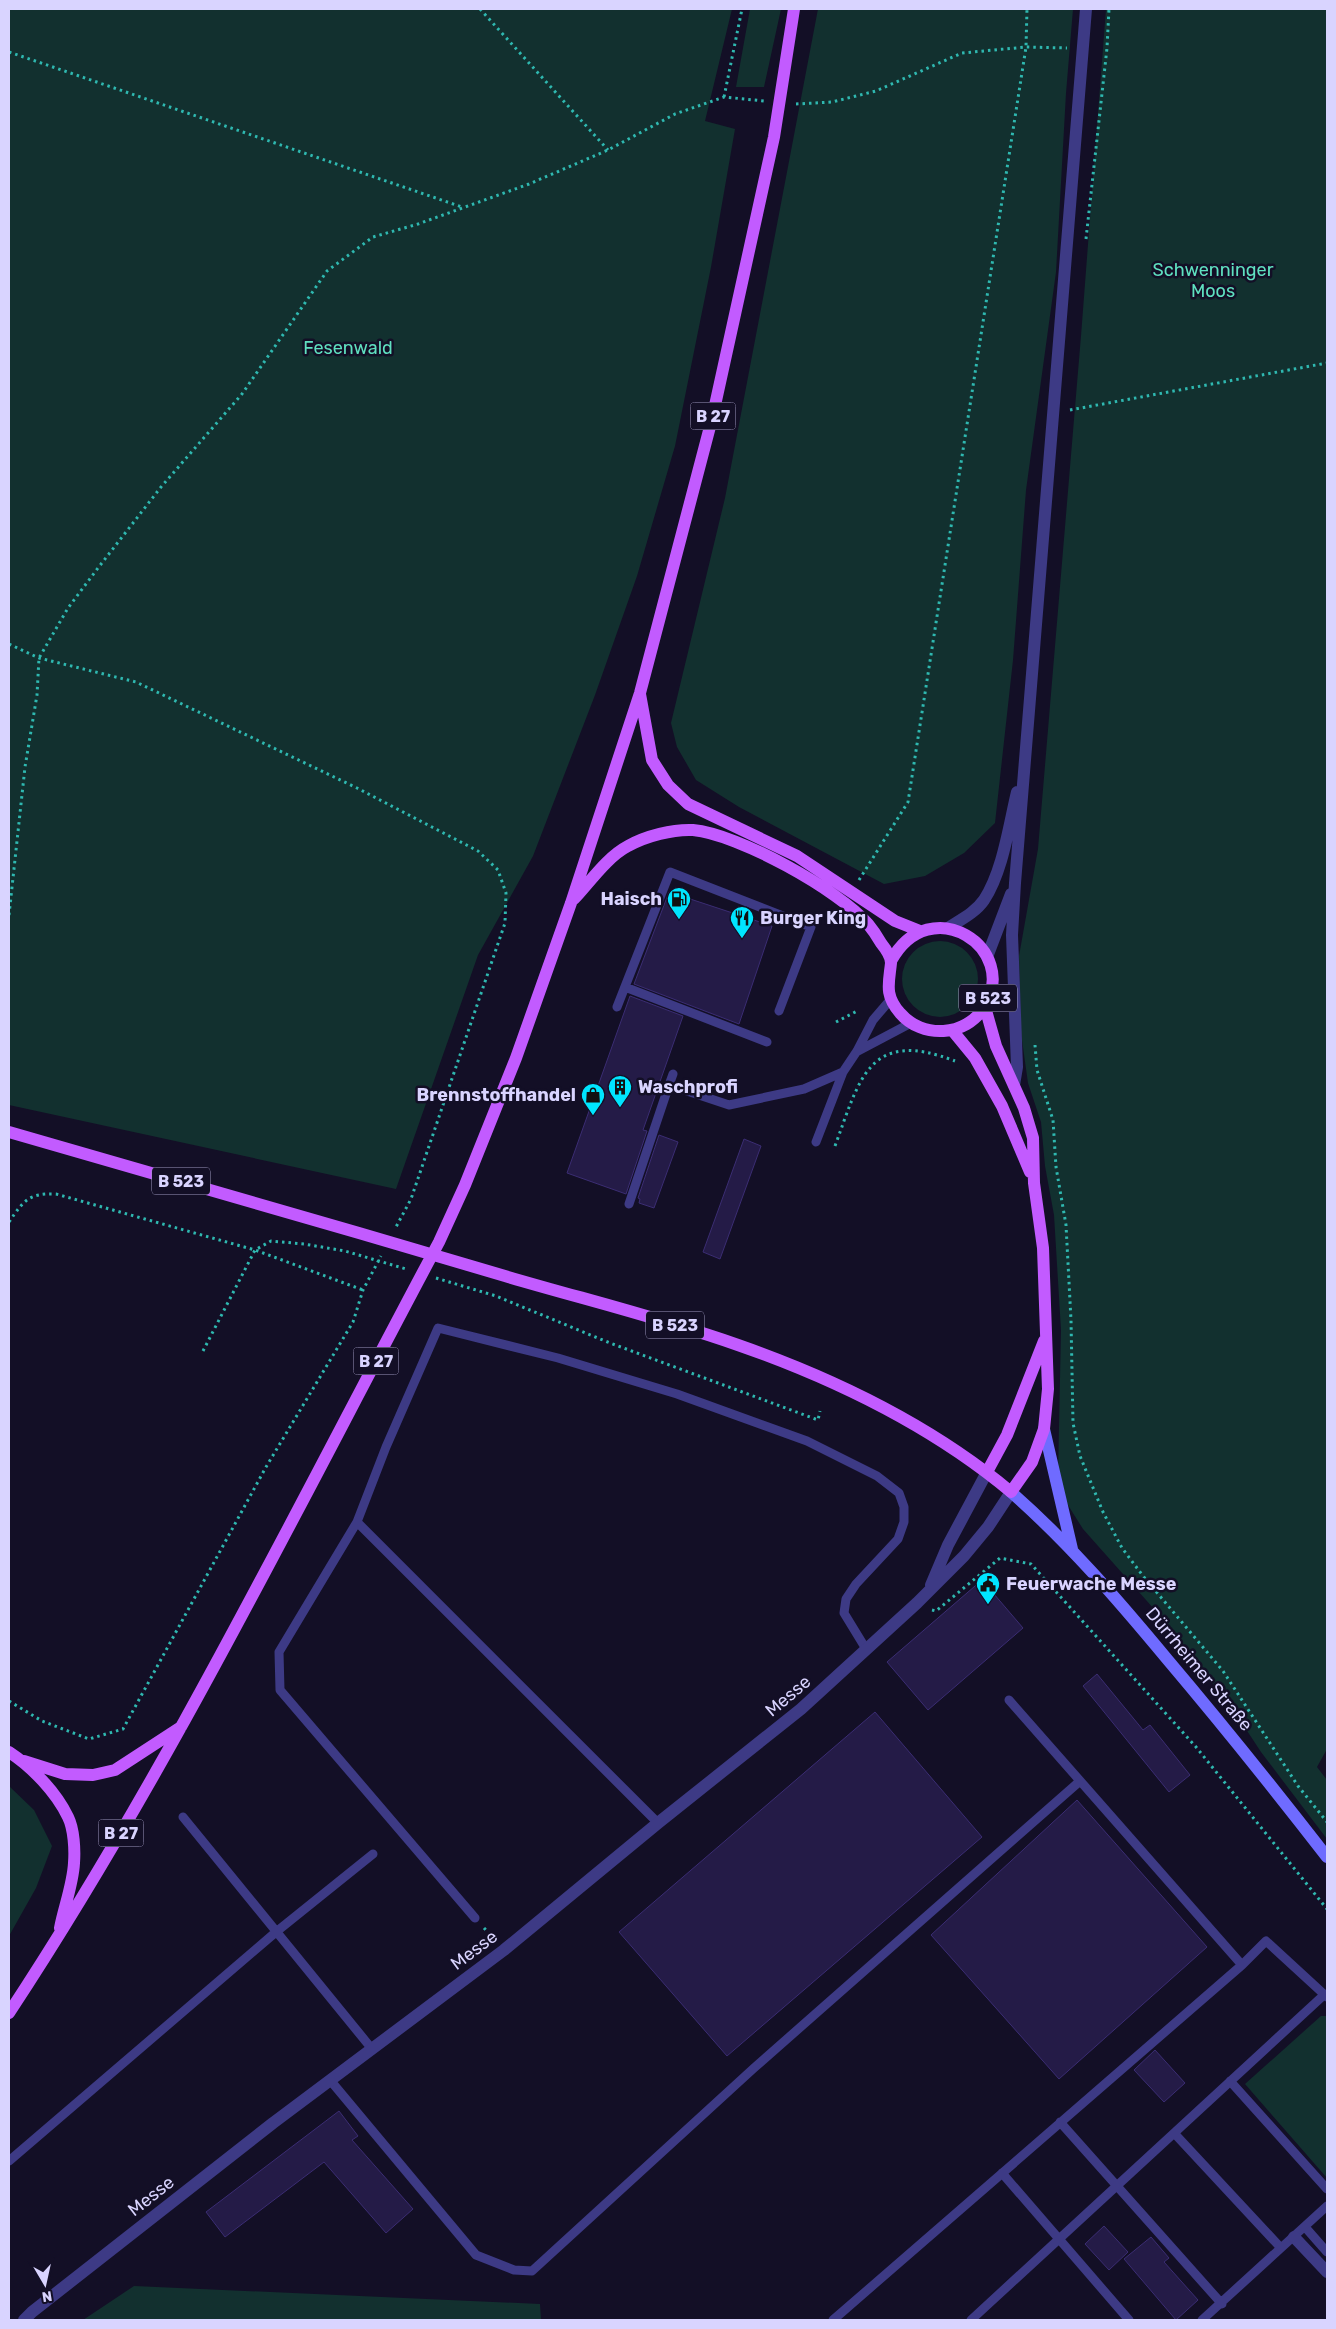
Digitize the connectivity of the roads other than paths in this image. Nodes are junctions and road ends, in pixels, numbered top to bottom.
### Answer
1 (794, 9) edge
2 (1086, 9) edge
3 (640, 693) junction
4 (1026, 758) junction
5 (1015, 882) junction
6 (571, 903) junction
7 (948, 928) junction
8 (920, 931) junction
9 (987, 957) junction
10 (891, 961) junction
11 (625, 988) junction
12 (891, 998) junction
13 (617, 1007) dead end
14 (984, 1007) junction
15 (779, 1011) dead end
16 (911, 1023) junction
17 (952, 1030) junction
18 (766, 1042) dead end
19 (858, 1051) junction
20 (843, 1072) junction
21 (673, 1074) dead end
22 (670, 1085) junction
23 (1014, 1085) junction
24 (9, 1132) edge
25 (816, 1142) dead end
26 (1034, 1183) junction
27 (629, 1204) dead end
28 (1046, 1336) junction
29 (1044, 1429) junction
30 (987, 1472) junction
31 (1012, 1492) junction
32 (357, 1522) junction
33 (1072, 1549) junction
34 (930, 1590) junction
35 (866, 1649) junction
36 (1009, 1700) dead end
37 (183, 1726) junction
38 (9, 1752) edge
39 (22, 1760) junction
40 (1080, 1781) junction
41 (184, 1817) dead end
42 (658, 1823) junction
43 (373, 1854) dead end
44 (1327, 1857) edge
45 (475, 1918) road end
46 (276, 1932) junction
47 (57, 1940) junction
48 (1242, 1965) junction
49 (1326, 1996) edge
50 (9, 2013) edge
51 (372, 2049) junction
52 (330, 2080) junction
53 (1230, 2081) junction
54 (1060, 2122) junction
55 (1174, 2133) junction
56 (9, 2161) edge
57 (1002, 2173) junction
58 (1116, 2186) junction
59 (1327, 2189) edge
60 (1327, 2206) edge
61 (1305, 2227) junction
62 (1294, 2237) junction
63 (1060, 2238) junction
64 (1282, 2248) junction
65 (1327, 2252) edge
66 (1327, 2272) edge
67 (1222, 2304) junction
68 (24, 2320) edge
69 (832, 2320) edge
70 (971, 2320) edge
71 (1129, 2320) edge
72 (1202, 2320) edge

1 - 3 main road, B 27
2 - 4 street
3 - 6 main road, B 27
3 - 8 main road
4 - 5 street
4 - 7 street
5 - 9 street
5 - 23 street
6 - 10 main road
6 - 37 main road, B 27
7 - 8 main road, B 523
7 - 9 main road, B 523
8 - 10 main road
9 - 14 main road, B 523
10 - 12 main road
11 - 13 lane
11 - 15 lane
11 - 18 lane
12 - 16 main road, B 523
12 - 19 lane
14 - 17 main road, B 523
14 - 23 main road
16 - 17 main road, B 523
16 - 19 lane
17 - 26 main road
19 - 20 lane
20 - 22 lane
20 - 25 lane
21 - 22 lane
22 - 27 lane
23 - 26 main road
24 - 30 main road, B 523
26 - 28 main road
28 - 29 main road
28 - 30 main road
29 - 31 main road
29 - 33 main road
30 - 31 main road, B 523
30 - 34 street, Messe
31 - 33 main road, Dürrheimer Straße
31 - 34 street, Messe
32 - 35 lane
32 - 42 lane
32 - 45 lane
33 - 44 main road, Dürrheimer Straße
34 - 35 street, Messe
35 - 42 street, Messe
36 - 40 lane
37 - 39 main road
37 - 47 main road, B 27
38 - 39 main road
39 - 47 main road
40 - 48 lane
40 - 52 lane
41 - 46 lane
42 - 51 street, Messe
43 - 46 lane
46 - 51 lane
46 - 56 lane
47 - 50 main road, B 27
48 - 49 lane
48 - 54 lane
49 - 53 lane
51 - 52 street, Messe
52 - 68 street, Messe
53 - 55 lane
53 - 59 lane
54 - 57 lane
54 - 58 lane
55 - 58 lane
55 - 64 lane
57 - 63 lane
57 - 69 lane
58 - 63 lane
58 - 67 lane
60 - 61 lane
61 - 62 lane
61 - 65 lane
62 - 64 lane
62 - 66 street
63 - 70 lane
63 - 71 lane
64 - 67 lane
67 - 72 lane

